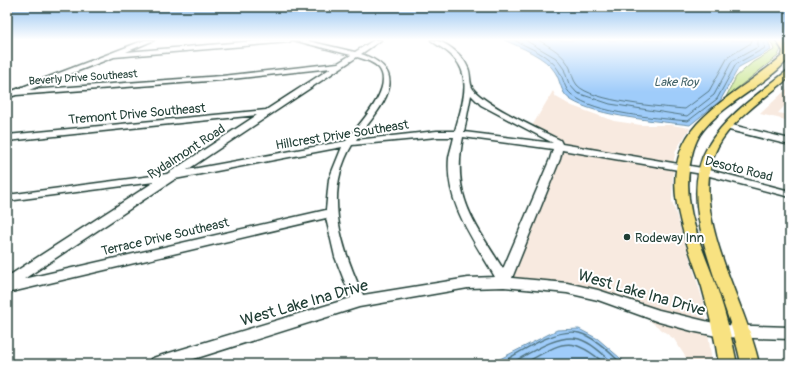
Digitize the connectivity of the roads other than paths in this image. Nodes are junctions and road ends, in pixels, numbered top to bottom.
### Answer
1 (106, 57) edge
2 (351, 57) edge
3 (364, 57) edge
4 (457, 57) edge
5 (786, 57) edge
6 (341, 65) junction
7 (790, 73) edge
8 (469, 89) junction
9 (17, 93) junction
10 (7, 96) edge
11 (722, 106) junction
12 (269, 112) junction
13 (728, 127) junction
14 (460, 134) junction
15 (7, 138) edge
16 (790, 142) edge
17 (348, 143) junction
18 (558, 146) junction
19 (682, 168) junction
20 (702, 171) junction
21 (172, 176) junction
22 (790, 194) edge
23 (7, 198) edge
24 (330, 213) junction
25 (504, 282) junction
26 (7, 283) edge
27 (7, 288) edge
28 (359, 301) junction
29 (722, 331) junction
30 (743, 332) junction
31 (790, 333) edge
32 (156, 364) edge
33 (728, 364) edge
34 (750, 364) edge

1 - 9 street
2 - 6 street, Rydalmont Road
3 - 17 street
4 - 8 street
5 - 11 main road
6 - 9 street, Beverly Drive Southeast
6 - 12 street, Rydalmont Road
7 - 13 main road
8 - 14 street
8 - 18 street
9 - 10 street
11 - 13 main road
11 - 19 main road
12 - 15 street, Tremont Drive Southeast
12 - 21 street, Rydalmont Road
13 - 16 street
13 - 20 main road
14 - 17 street, Hillcrest Drive Southeast
14 - 18 street, Hillcrest Drive Southeast
14 - 25 street
17 - 21 street, Hillcrest Drive Southeast
17 - 24 street
18 - 19 street, Hillcrest Drive Southeast
18 - 25 street
19 - 20 street, Desoto Road
19 - 29 main road
20 - 22 street, Desoto Road
20 - 30 main road
21 - 23 street, Hillcrest Drive Southeast
21 - 26 street, Rydalmont Road
24 - 27 street, Terrace Drive Southeast
24 - 28 street
25 - 28 street, West Lake Ina Drive
25 - 29 street, West Lake Ina Drive
28 - 32 street, West Lake Ina Drive
29 - 30 street, West Lake Ina Drive
29 - 33 main road
30 - 31 street, West Lake Ina Drive
30 - 34 main road

